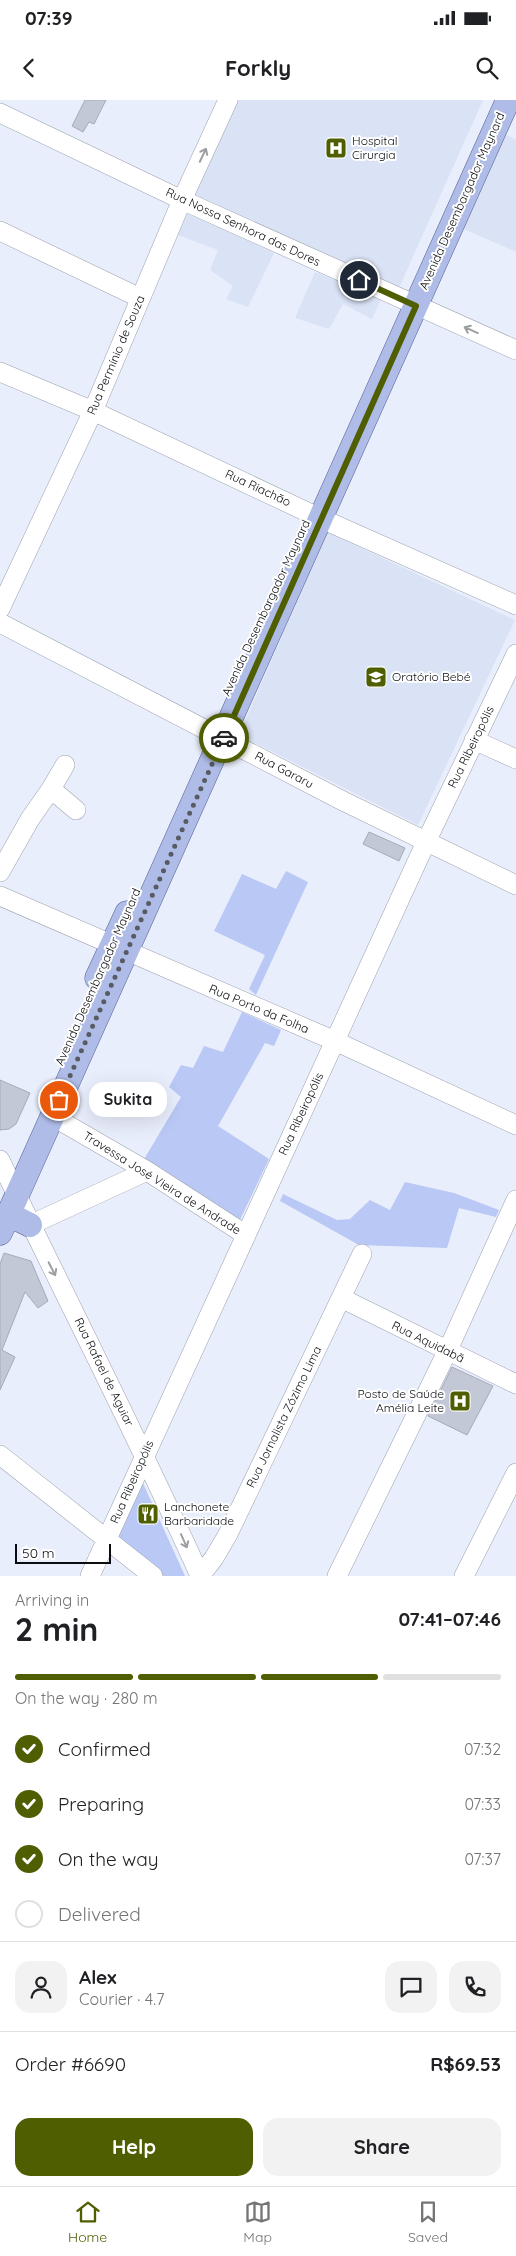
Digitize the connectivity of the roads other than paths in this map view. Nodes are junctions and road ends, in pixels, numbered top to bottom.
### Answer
1 (228, 100) edge
2 (494, 100) edge
3 (508, 100) edge
4 (0, 113) edge
5 (182, 200) junction
6 (0, 231) edge
7 (140, 298) junction
8 (410, 303) junction
9 (516, 350) edge
10 (0, 372) edge
11 (93, 411) junction
12 (316, 516) junction
13 (516, 605) edge
14 (0, 609) edge
15 (0, 623) edge
16 (516, 654) edge
17 (217, 735) junction
18 (474, 740) junction
19 (516, 759) edge
20 (65, 765) dead end
21 (51, 789) junction
22 (76, 810) dead end
23 (426, 842) junction
24 (0, 872) edge
25 (516, 885) edge
26 (0, 896) edge
27 (119, 949) junction
28 (335, 1041) junction
29 (52, 1116) junction
30 (516, 1124) edge
31 (147, 1171) junction
32 (6, 1183) edge
33 (516, 1200) edge
34 (30, 1225) junction
35 (3, 1227) edge
36 (246, 1235) junction
37 (362, 1254) dead end
38 (341, 1298) junction
39 (447, 1352) junction
40 (516, 1384) edge
41 (0, 1455) edge
42 (145, 1455) junction
43 (516, 1473) edge
44 (106, 1540) junction
45 (90, 1576) edge
46 (153, 1576) edge
47 (200, 1576) edge
48 (337, 1576) edge
49 (464, 1576) edge

5 -> 1 street, Rua Permínio de Souza
2 - 8 main road, Avenida Desembargador Maynard
3 - 8 main road, Avenida Desembargador Maynard
4 - 5 street, Rua Nossa Senhora das Dores
5 - 7 street, Rua Permínio de Souza
5 - 8 street, Rua Nossa Senhora das Dores
6 - 7 street
7 - 11 street, Rua Permínio de Souza
9 -> 8 street, Rua Nossa Senhora das Dores
8 - 12 main road, Avenida Desembargador Maynard
10 - 11 street, Rua Riachão
11 - 12 street, Rua Riachão
11 - 14 street, Rua Permínio de Souza
12 - 13 street, Rua Riachão
12 - 17 main road, Avenida Desembargador Maynard
15 - 17 street, Rua Gararu
16 - 18 street, Rua Ribeiropólis
17 - 23 street, Rua Gararu
17 - 27 main road, Avenida Desembargador Maynard
18 - 19 street
18 - 23 street, Rua Ribeiropólis
20 - 21 street
21 - 22 street
21 - 24 street
23 - 25 street, Rua Gararu
23 - 28 street, Rua Ribeiropólis
26 - 27 street, Rua Porto da Folha
27 - 28 street, Rua Porto da Folha
27 - 29 main road, Avenida Desembargador Maynard
27 - 32 main road, Avenida Desembargador Maynard
28 - 30 street, Rua Porto da Folha
28 - 36 street, Rua Ribeiropólis
29 - 31 street, Travessa José Vieira de Andrade
29 - 32 main road, Avenida Desembargador Maynard
31 - 34 street
31 - 36 street, Travessa José Vieira de Andrade
32 - 34 street, Rua Rafael de Aguiar
32 - 35 main road, Avenida Desembargador Maynard
33 - 39 street
34 - 35 main road
34 -> 42 street, Rua Rafael de Aguiar
36 - 42 street, Rua Ribeiropólis
37 - 38 street, Rua Jornalista Zózimo Lima
38 - 39 street, Rua Aquidabã
38 - 47 street, Rua Jornalista Zózimo Lima
39 - 40 street, Rua Aquidabã
39 - 48 street
41 - 44 street
42 - 44 street, Rua Ribeiropólis
42 -> 47 street, Rua Rafael de Aguiar
43 - 49 street
44 - 45 street, Rua Ribeiropólis
44 - 46 street

